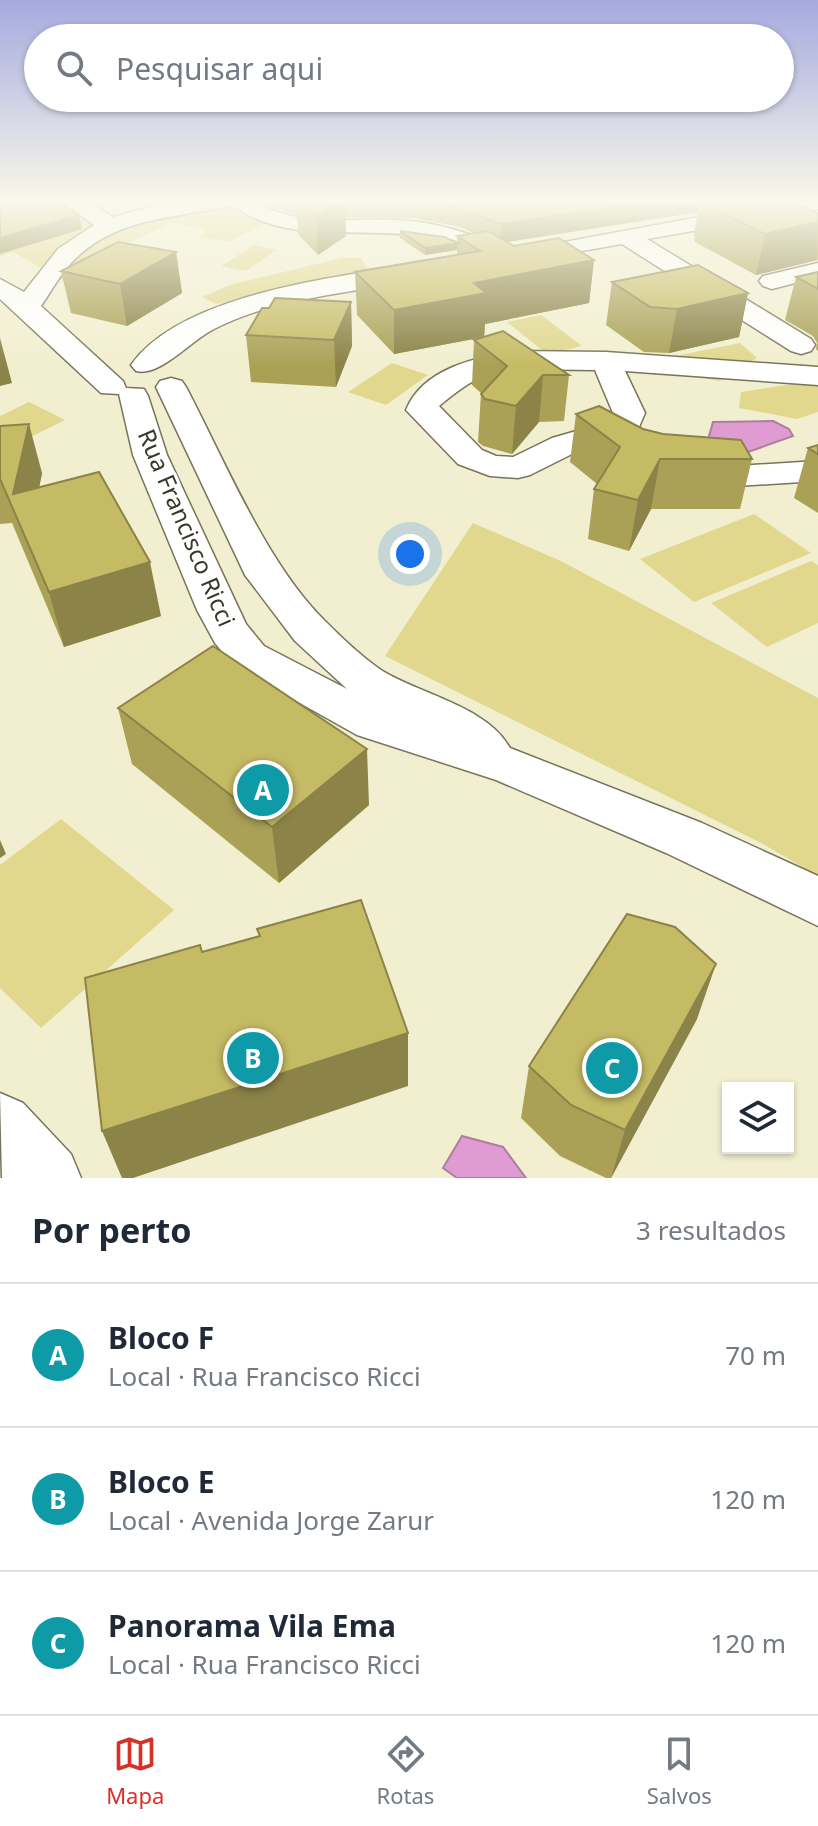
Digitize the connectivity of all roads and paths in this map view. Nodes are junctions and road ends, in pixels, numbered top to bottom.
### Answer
1 (67, 255) edge
2 (506, 255) edge
3 (530, 255) edge
4 (656, 255) edge
5 (514, 258) junction
6 (818, 270) edge
7 (772, 281) dead end
8 (0, 287) edge
9 (32, 311) junction
10 (4, 326) dead end
11 (801, 345) dead end
12 (606, 361) junction
13 (818, 376) edge
14 (145, 379) junction
15 (593, 437) junction
16 (818, 471) edge
17 (310, 631) junction
18 (249, 656) junction
19 (513, 767) junction
20 (818, 902) edge
21 (0, 1126) edge
22 (47, 1178) edge

1 - 9 street
2 - 5 street
3 - 5 street
4 - 11 street
5 - 14 street
6 - 7 street
8 - 9 street
9 - 10 street
9 - 14 street
12 - 13 street
12 - 15 street
12 - 15 street
14 - 17 street, Rua Francisco Ricci
14 - 18 street, Rua Francisco Ricci
15 - 16 street
17 - 18 street
17 - 19 street, Rua Francisco Ricci
18 - 19 street, Rua Francisco Ricci
19 - 20 street, Rua Francisco Ricci
21 - 22 street

